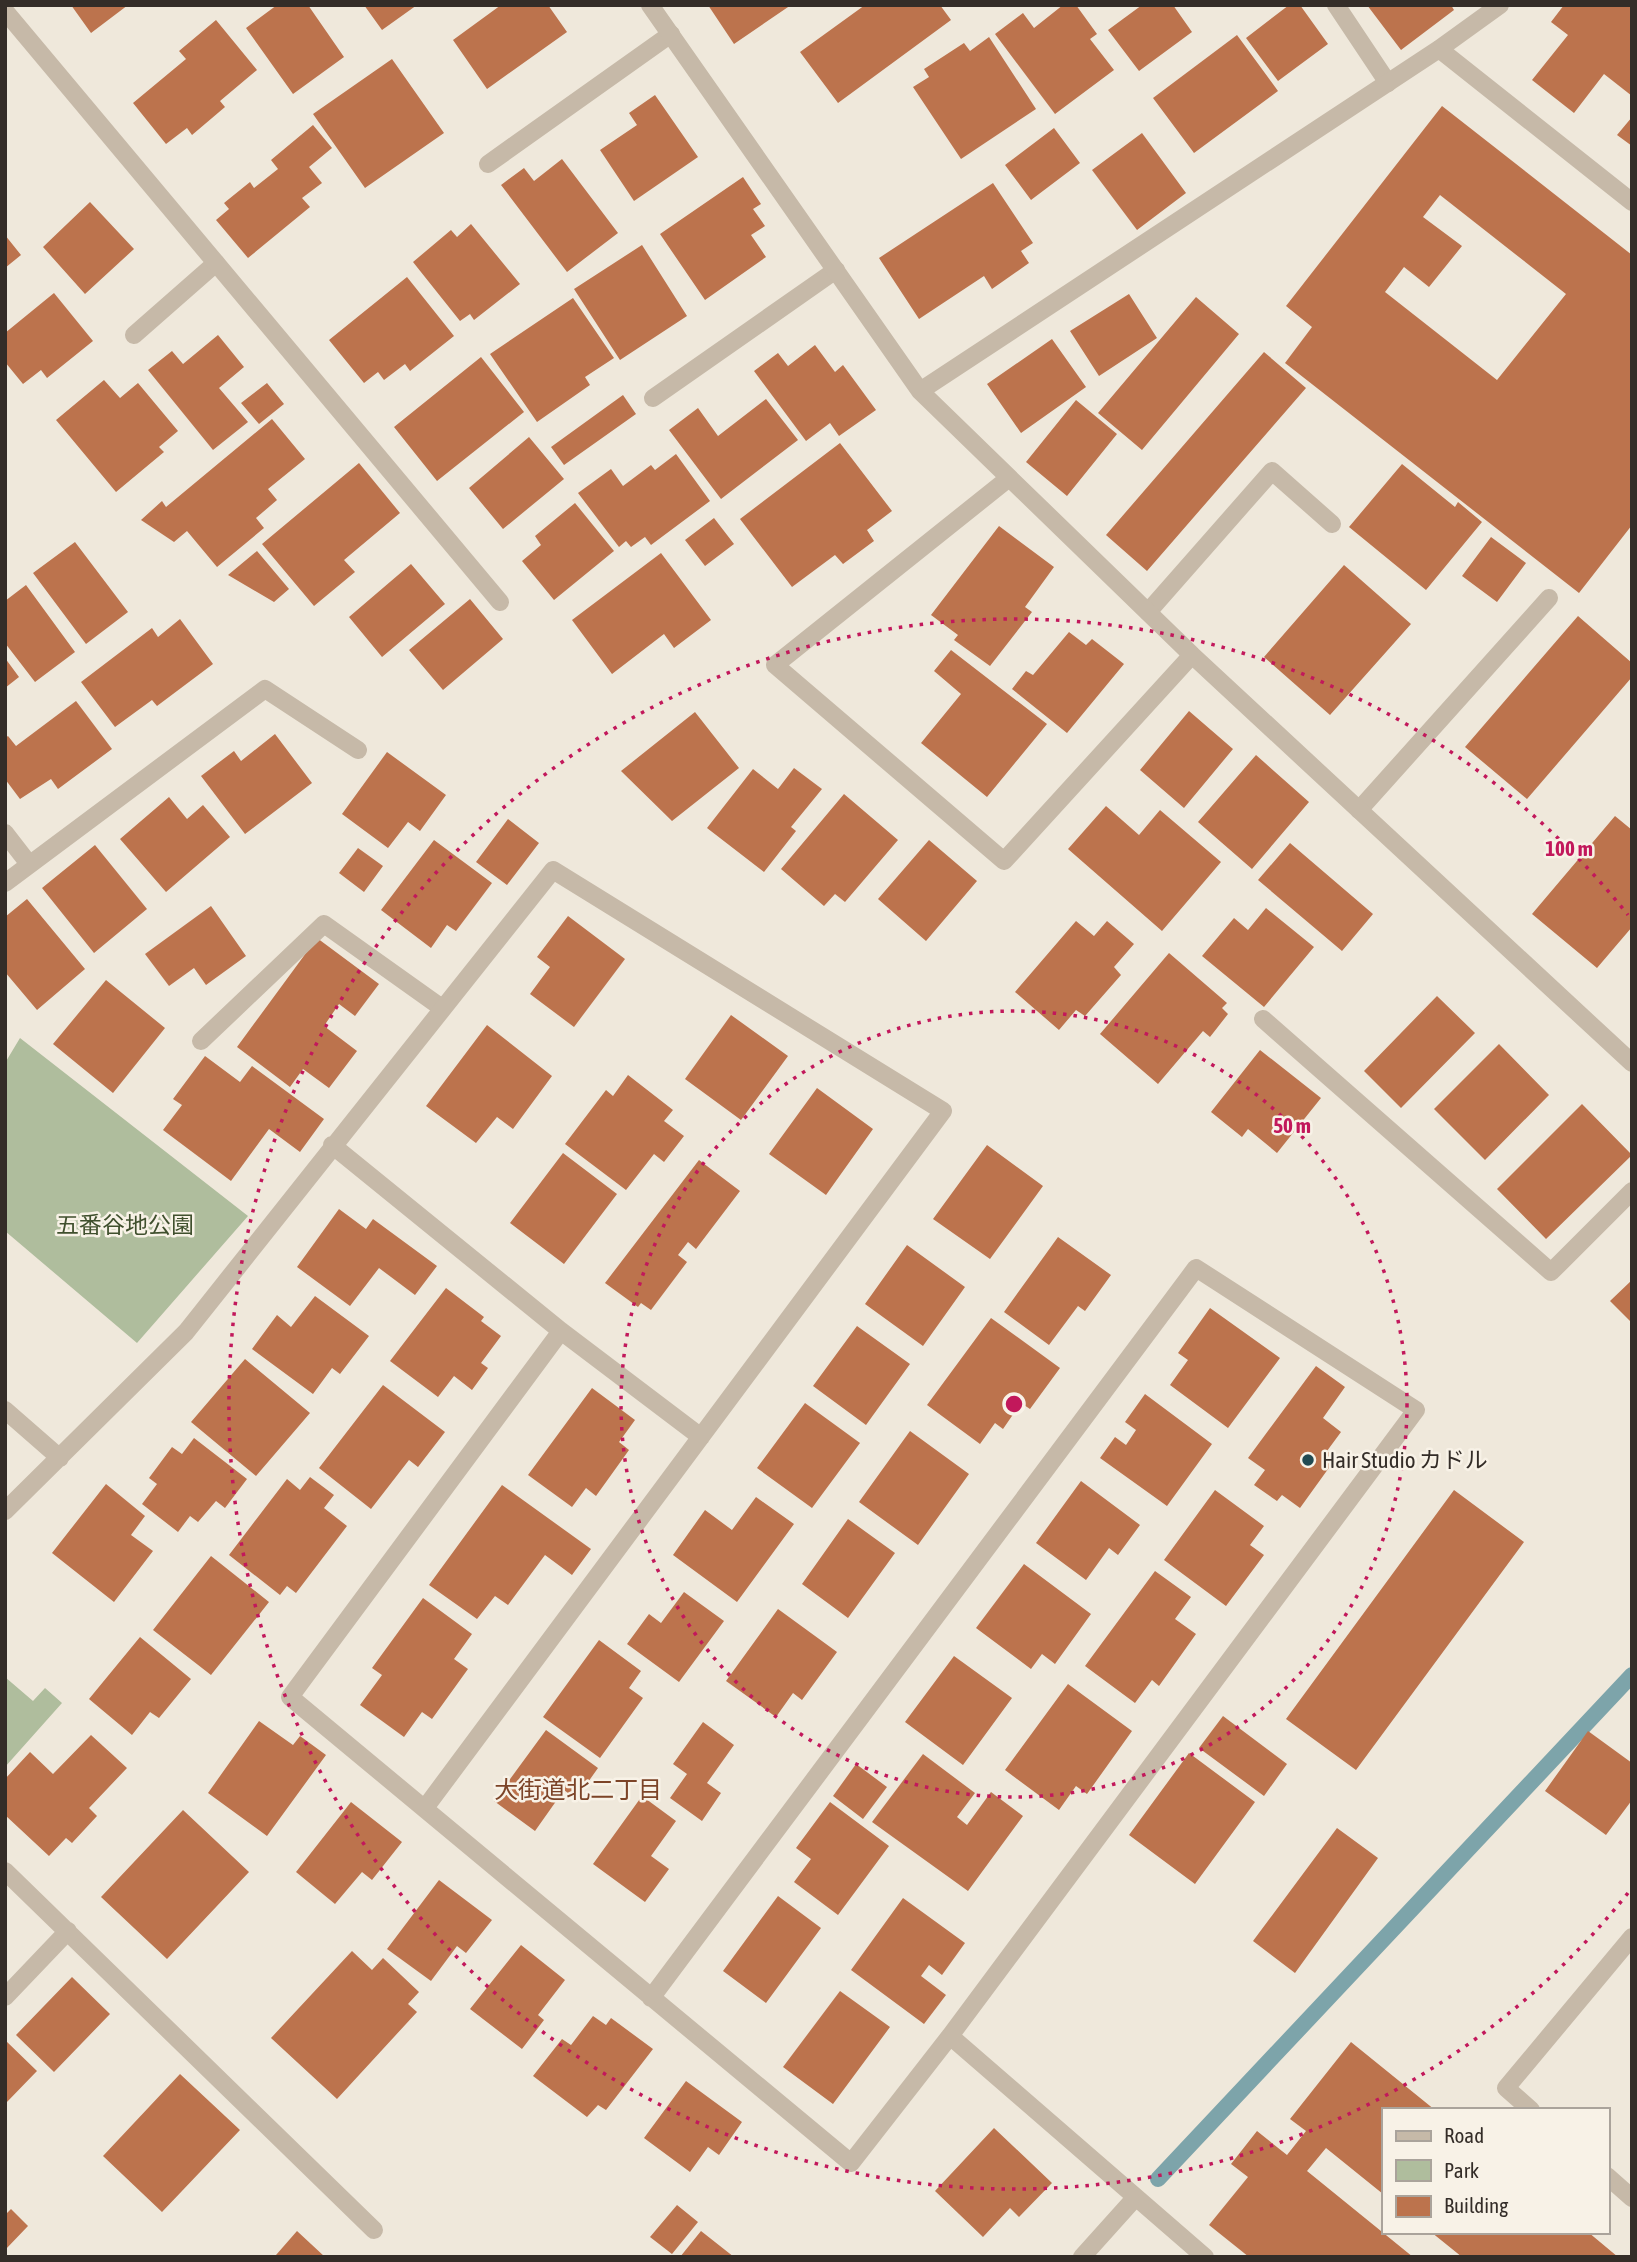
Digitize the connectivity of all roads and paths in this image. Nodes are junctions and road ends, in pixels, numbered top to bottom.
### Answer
1 (650, 5) edge
2 (1336, 5) edge
3 (1500, 5) edge
4 (5, 11) edge
5 (671, 34) junction
6 (1439, 49) junction
7 (1388, 82) junction
8 (488, 164) dead end
9 (1632, 202) edge
10 (216, 263) junction
11 (836, 270) junction
12 (134, 335) dead end
13 (920, 391) junction
14 (653, 398) dead end
15 (1009, 478) junction
16 (1332, 524) dead end
17 (1549, 598) dead end
18 (500, 602) dead end
19 (1148, 612) junction
20 (1192, 655) junction
21 (358, 750) dead end
22 (1359, 810) junction
23 (5, 833) edge
24 (29, 864) junction
25 (5, 883) edge
26 (442, 1007) junction
27 (1263, 1019) dead end
28 (201, 1041) dead end
29 (1632, 1062) edge
30 (332, 1146) junction
31 (1632, 1191) edge
32 (561, 1331) junction
33 (5, 1410) edge
34 (701, 1437) junction
35 (60, 1458) junction
36 (5, 1511) edge
37 (425, 1808) junction
38 (5, 1871) edge
39 (68, 1931) junction
40 (1632, 1937) edge
41 (5, 1997) edge
42 (650, 1998) junction
43 (950, 2036) junction
44 (1529, 2108) edge
45 (1609, 2178) edge
46 (1135, 2198) junction
47 (1632, 2198) edge
48 (374, 2230) dead end
49 (1083, 2257) edge
50 (1205, 2257) edge

1 - 5 street
2 - 7 street
3 - 6 street
4 - 10 street
5 - 8 street
5 - 11 street
6 - 7 street
6 - 9 street
7 - 13 street
10 - 12 street
10 - 18 street
11 - 13 street
11 - 14 street
13 - 15 street
15 - 19 street
15 - 20 street
16 - 19 street
17 - 22 street
19 - 20 street
20 - 22 street
21 - 24 street
22 - 29 street
23 - 24 street
24 - 25 street
26 - 28 street
26 - 30 street
26 - 34 street
27 - 31 street
30 - 32 street
30 - 35 street
32 - 34 street
32 - 37 street
33 - 35 street
34 - 37 street
35 - 36 street
37 - 42 street
38 - 39 street
39 - 41 street
39 - 48 street
40 - 44 street
42 - 43 street
42 - 43 street
43 - 46 street
45 - 47 street
46 - 49 street
46 - 50 street

